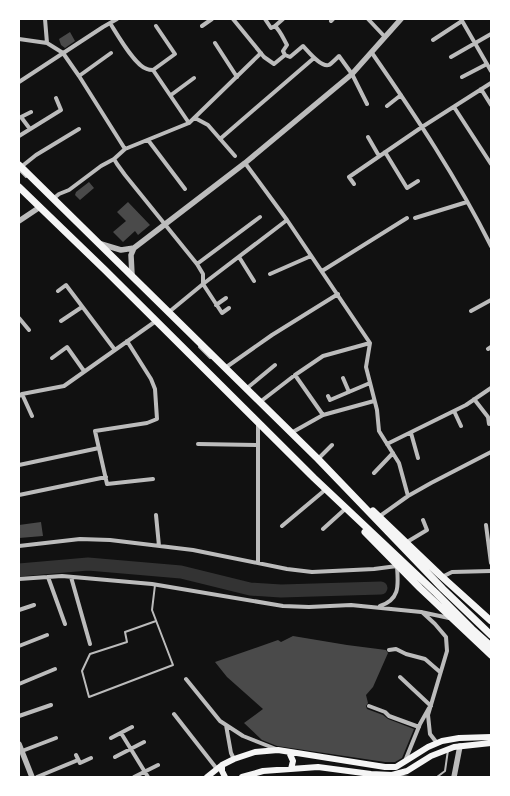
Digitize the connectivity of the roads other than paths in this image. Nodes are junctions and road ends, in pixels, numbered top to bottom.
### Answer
1 (45, 19) edge
2 (117, 19) edge
3 (212, 19) edge
4 (233, 19) edge
5 (265, 19) edge
6 (283, 19) edge
7 (368, 19) edge
8 (401, 19) edge
9 (461, 20) edge
10 (110, 23) junction
11 (156, 26) dead end
12 (202, 26) dead end
13 (275, 26) junction
14 (491, 34) edge
15 (385, 37) junction
16 (19, 39) edge
17 (433, 40) dead end
18 (47, 43) junction
19 (215, 44) dead end
20 (475, 44) junction
21 (63, 53) junction
22 (111, 53) dead end
23 (261, 53) junction
24 (372, 53) junction
25 (285, 55) junction
26 (451, 57) dead end
27 (314, 58) junction
28 (487, 64) junction
29 (154, 70) junction
30 (491, 71) edge
31 (352, 74) junction
32 (79, 76) junction
33 (237, 77) junction
34 (462, 77) dead end
35 (194, 78) dead end
36 (19, 82) edge
37 (491, 83) edge
38 (481, 89) junction
39 (171, 95) junction
40 (400, 95) junction
41 (56, 98) dead end
42 (367, 104) dead end
43 (491, 105) edge
44 (387, 106) dead end
45 (454, 107) junction
46 (31, 112) dead end
47 (195, 118) junction
48 (188, 123) junction
49 (422, 127) junction
50 (30, 129) junction
51 (79, 129) dead end
52 (19, 136) edge
53 (368, 137) dead end
54 (220, 139) junction
55 (148, 140) junction
56 (124, 149) junction
57 (385, 152) junction
58 (236, 156) dead end
59 (379, 156) junction
60 (114, 159) junction
61 (245, 163) junction
62 (491, 164) edge
63 (20, 167) edge
64 (418, 181) dead end
65 (19, 182) edge
66 (354, 184) dead end
67 (19, 187) edge
68 (185, 189) dead end
69 (53, 199) junction
70 (467, 202) junction
71 (40, 207) junction
72 (260, 216) dead end
73 (407, 218) dead end
74 (415, 218) dead end
75 (287, 220) junction
76 (19, 221) edge
77 (166, 224) junction
78 (100, 244) junction
79 (491, 246) edge
80 (134, 248) junction
81 (311, 256) junction
82 (239, 257) junction
83 (197, 264) junction
84 (322, 271) junction
85 (270, 274) dead end
86 (132, 275) junction
87 (254, 281) dead end
88 (203, 284) junction
89 (58, 291) dead end
90 (338, 294) junction
91 (226, 298) dead end
92 (491, 300) edge
93 (216, 305) junction
94 (82, 307) junction
95 (229, 308) dead end
96 (471, 311) dead end
97 (169, 312) junction
98 (19, 318) edge
99 (61, 321) dead end
100 (156, 321) junction
101 (29, 330) dead end
102 (127, 341) junction
103 (370, 343) junction
104 (115, 350) junction
105 (52, 358) dead end
106 (215, 358) junction
107 (275, 365) dead end
108 (202, 367) junction
109 (225, 368) junction
110 (84, 371) junction
111 (294, 375) junction
112 (343, 378) dead end
113 (370, 384) junction
114 (491, 388) edge
115 (246, 389) junction
116 (349, 392) junction
117 (21, 395) edge
118 (328, 396) dead end
119 (474, 399) junction
120 (374, 401) junction
121 (260, 402) junction
122 (454, 411) junction
123 (323, 415) junction
124 (32, 416) dead end
125 (489, 417) edge
126 (258, 423) junction
127 (489, 424) dead end
128 (461, 426) dead end
129 (291, 433) junction
130 (411, 433) junction
131 (198, 444) dead end
132 (332, 444) dead end
133 (387, 444) junction
134 (258, 445) junction
135 (99, 448) junction
136 (491, 452) edge
137 (393, 453) junction
138 (418, 458) dead end
139 (318, 459) junction
140 (19, 465) edge
141 (324, 466) junction
142 (374, 473) dead end
143 (106, 477) junction
144 (314, 478) junction
145 (152, 479) dead end
146 (325, 490) junction
147 (19, 495) edge
148 (408, 496) junction
149 (344, 510) junction
150 (156, 514) dead end
151 (380, 516) junction
152 (423, 520) dead end
153 (486, 525) dead end
154 (282, 526) dead end
155 (323, 529) dead end
156 (407, 542) junction
157 (19, 546) edge
158 (159, 546) junction
159 (491, 563) edge
160 (258, 564) junction
161 (397, 566) junction
162 (491, 571) edge
163 (48, 577) junction
164 (71, 577) junction
165 (442, 577) junction
166 (19, 579) edge
167 (155, 585) junction
168 (34, 605) dead end
169 (378, 607) junction
170 (19, 610) edge
171 (421, 612) junction
172 (451, 618) junction
173 (156, 621) junction
174 (491, 621) edge
175 (65, 624) dead end
176 (46, 635) dead end
177 (491, 635) edge
178 (90, 644) dead end
179 (19, 646) edge
180 (491, 646) edge
181 (389, 650) dead end
182 (491, 655) edge
183 (55, 669) dead end
184 (440, 672) junction
185 (400, 677) dead end
186 (186, 679) dead end
187 (19, 684) edge
188 (51, 705) dead end
189 (369, 706) dead end
190 (431, 706) junction
191 (174, 714) dead end
192 (19, 716) edge
193 (226, 725) junction
194 (132, 727) dead end
195 (419, 727) junction
196 (121, 733) junction
197 (491, 737) edge
198 (56, 738) dead end
199 (111, 738) dead end
200 (144, 742) dead end
201 (437, 743) junction
202 (491, 743) edge
203 (19, 744) edge
204 (460, 746) junction
205 (131, 749) junction
206 (448, 749) junction
207 (278, 750) junction
208 (22, 751) junction
209 (289, 752) junction
210 (76, 755) dead end
211 (91, 758) dead end
212 (115, 758) dead end
213 (234, 759) junction
214 (78, 760) junction
215 (404, 762) junction
216 (158, 765) dead end
217 (220, 767) junction
218 (291, 769) junction
219 (144, 771) junction
220 (392, 775) junction
221 (32, 777) edge
222 (37, 777) edge
223 (134, 777) edge
224 (148, 777) edge
225 (207, 777) edge
226 (225, 777) edge
227 (242, 777) edge
228 (409, 777) edge
229 (437, 777) edge
230 (454, 777) edge

1 - 18 street
2 - 10 street
3 - 12 street
4 - 23 street
5 - 13 street
6 - 13 street
7 - 15 street
8 - 15 street
9 - 17 street
9 - 20 street
10 - 21 street
10 - 29 street
11 - 29 street
13 - 25 street
14 - 20 street
15 - 24 street
16 - 18 street
18 - 21 street
19 - 33 street
20 - 26 street
20 - 28 street
21 - 32 street
21 - 36 street
22 - 32 street
23 - 25 street
23 - 33 street
24 - 31 street
24 - 40 street
25 - 27 street
27 - 31 street
27 - 54 street
28 - 30 street
28 - 34 street
29 - 39 street
31 - 42 street
31 - 61 street
32 - 56 street
33 - 47 street
35 - 39 street
37 - 38 street
38 - 43 street
38 - 45 street
39 - 48 street
40 - 44 street
40 - 49 street
41 - 50 street
45 - 49 street
45 - 62 street
46 - 50 street
47 - 48 street
47 - 54 street
48 - 55 street
49 - 57 street
49 - 70 street
50 - 52 street
51 - 63 street
53 - 59 street
54 - 58 street
55 - 56 street
55 - 68 street
56 - 60 street
57 - 59 street
57 - 64 street
59 - 66 street
60 - 69 street
60 - 77 street
61 - 75 street
61 - 77 street
63 - 69 main road
63 - 106 lane
65 - 108 lane
67 - 71 main road
69 - 78 main road
70 - 74 street
70 - 79 street
71 - 76 street
71 - 100 main road
72 - 83 street
73 - 84 street
75 - 81 street
75 - 82 street
77 - 80 street
77 - 83 street
78 - 80 street
78 - 86 main road
80 - 86 street
81 - 84 street
81 - 85 street
82 - 87 street
82 - 88 street
83 - 88 street
84 - 90 street
86 - 97 main road
88 - 93 street
88 - 97 street
89 - 94 street
90 - 103 street
90 - 109 street
91 - 93 street
92 - 96 street
93 - 95 street
94 - 99 street
94 - 104 street
97 - 106 main road
98 - 101 street
100 - 102 street
100 - 108 main road
102 - 104 street
102 - 135 street
103 - 111 street
103 - 113 street
104 - 110 street
105 - 110 street
106 - 109 main road
107 - 115 street
108 - 126 main road
109 - 115 main road
110 - 117 street
111 - 121 street
111 - 123 street
112 - 116 street
113 - 116 street
113 - 120 street
114 - 119 street
115 - 121 main road
116 - 118 street
117 - 124 street
119 - 122 street
119 - 125 street
120 - 123 street
120 - 133 street
121 - 129 main road
122 - 128 street
122 - 130 street
123 - 129 street
125 - 127 street
126 - 134 street
126 - 144 main road
129 - 139 main road
130 - 133 street
130 - 138 street
131 - 134 street
132 - 139 street
133 - 137 street
134 - 160 street
135 - 140 street
135 - 143 street
136 - 148 street
137 - 142 street
137 - 148 street
139 - 141 main road
141 - 151 main road
141 - 177 main road
143 - 145 street
143 - 147 street
144 - 146 main road
144 - 180 main road
146 - 149 main road
146 - 154 street
148 - 151 street
149 - 155 street
149 - 161 main road
150 - 158 street
151 - 156 main road
152 - 156 street
153 - 159 street
156 - 165 main road
157 - 158 street
158 - 160 street
160 - 161 street
161 - 169 street
161 - 172 main road
162 - 165 street
163 - 164 street
163 - 166 street
163 - 175 street
164 - 167 street
164 - 178 street
165 - 174 main road
167 - 169 street
167 - 173 lane
168 - 170 street
169 - 171 street
171 - 172 street
171 - 184 street
172 - 182 main road
173 - 173 lane
176 - 179 street
181 - 184 street
183 - 187 street
184 - 190 street
185 - 190 street
186 - 193 street
188 - 192 street
189 - 195 street
190 - 195 street
190 - 201 street
191 - 217 street
193 - 207 street
193 - 213 street
194 - 196 street
195 - 215 street
196 - 199 street
196 - 205 street
197 - 201 main road
198 - 208 street
200 - 205 street
201 - 215 main road
202 - 204 main road
203 - 208 street
204 - 206 main road
204 - 230 street
205 - 212 street
205 - 219 street
206 - 220 main road
206 - 229 lane
207 - 209 main road
207 - 213 main road
208 - 221 street
209 - 215 main road
209 - 218 main road
210 - 214 street
211 - 214 street
213 - 217 main road
214 - 222 street
216 - 219 street
217 - 225 main road
217 - 226 main road
218 - 220 main road
218 - 227 main road
219 - 223 street
219 - 224 street
220 - 228 lane

